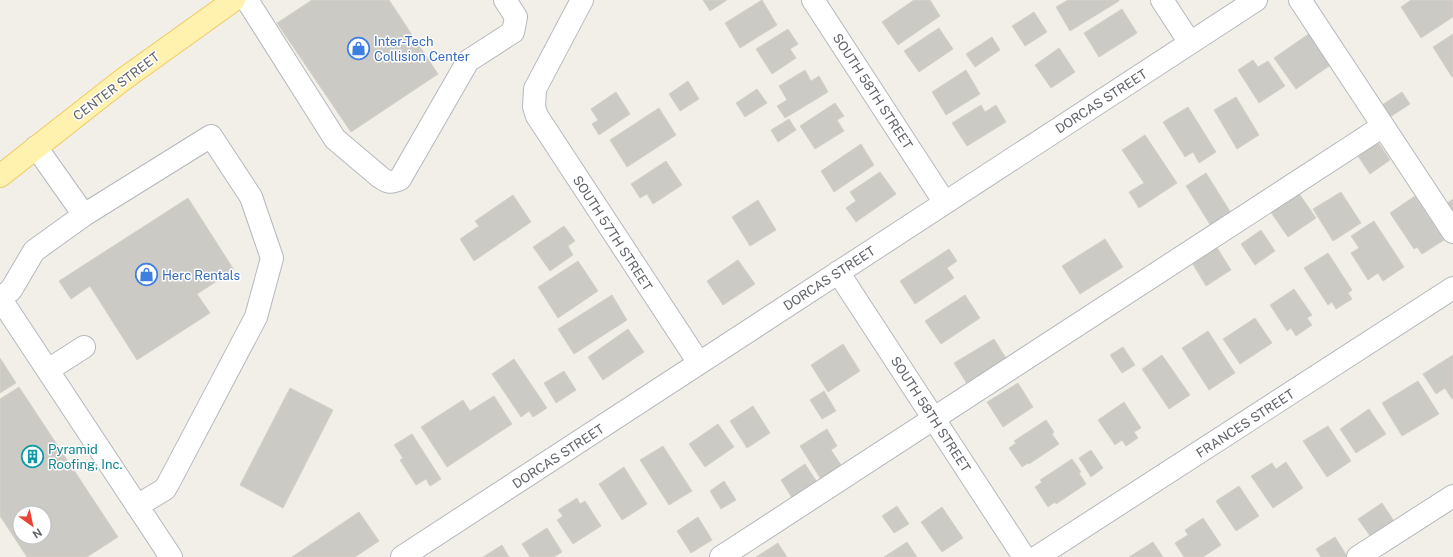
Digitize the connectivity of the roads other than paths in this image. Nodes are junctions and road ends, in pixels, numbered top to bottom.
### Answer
1 (234, 0) edge
2 (247, 0) edge
3 (505, 0) edge
4 (582, 0) edge
5 (813, 0) edge
6 (1162, 0) edge
7 (1256, 0) edge
8 (1300, 0) edge
9 (1190, 43) junction
10 (1383, 126) junction
11 (36, 147) junction
12 (0, 176) edge
13 (945, 202) junction
14 (84, 215) junction
15 (1453, 232) edge
16 (838, 272) junction
17 (1453, 288) edge
18 (0, 298) edge
19 (84, 346) dead end
20 (699, 364) junction
21 (48, 370) junction
22 (934, 419) junction
23 (1453, 496) edge
24 (137, 506) junction
25 (171, 557) edge
26 (402, 557) edge
27 (721, 557) edge
28 (1024, 557) edge
29 (1037, 557) edge
30 (1358, 557) edge

1 - 11 main road, CENTER STREET
2 - 3 street
4 - 20 street, SOUTH 57TH STREET
5 - 13 street, SOUTH 58TH STREET
6 - 9 street
7 - 9 street, DORCAS STREET
8 - 10 street
9 - 13 street, DORCAS STREET
10 - 15 street
10 - 22 street
11 - 12 main road, CENTER STREET
11 - 14 street
13 - 16 street, DORCAS STREET
14 - 18 street
14 - 24 street
16 - 20 street, DORCAS STREET
16 - 22 street, SOUTH 58TH STREET
17 - 29 street, FRANCES STREET
18 - 21 street
19 - 21 street
20 - 26 street, DORCAS STREET
21 - 24 street
22 - 27 street
22 - 28 street, SOUTH 58TH STREET
23 - 30 street
24 - 25 street

